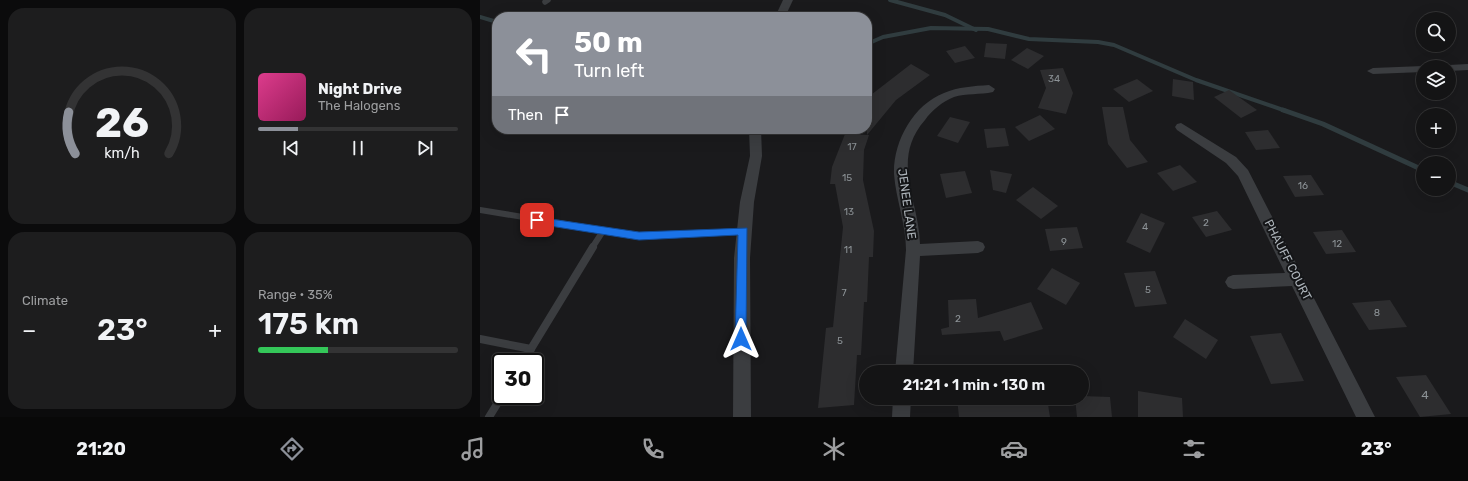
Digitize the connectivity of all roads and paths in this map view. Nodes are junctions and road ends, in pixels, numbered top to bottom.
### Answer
1 (788, 0) edge
2 (782, 12) edge
3 (1468, 67) edge
4 (1456, 68) edge
5 (1416, 69) edge
6 (1374, 71) dead end
7 (989, 89) dead end
8 (1181, 127) dead end
9 (755, 134) edge
10 (480, 210) edge
11 (603, 231) junction
12 (743, 231) junction
13 (978, 247) dead end
14 (913, 250) junction
15 (1297, 279) junction
16 (1233, 282) dead end
17 (480, 339) edge
18 (531, 349) junction
19 (529, 353) edge
20 (905, 365) edge
21 (496, 405) edge
22 (902, 405) edge
23 (489, 417) edge
24 (742, 417) edge
25 (901, 417) edge
26 (1366, 417) edge

1 - 2 street
3 - 4 street
5 - 6 street
7 - 14 street, JENEE LANE
8 - 15 street, PHAUFF COURT
9 - 12 street
10 - 11 lane
11 - 12 lane
11 - 18 lane
12 - 24 street
13 - 14 street
14 - 20 street, JENEE LANE
15 - 16 street
15 - 26 street, PHAUFF COURT
17 - 18 lane
18 - 19 lane
21 - 23 lane
22 - 25 street

